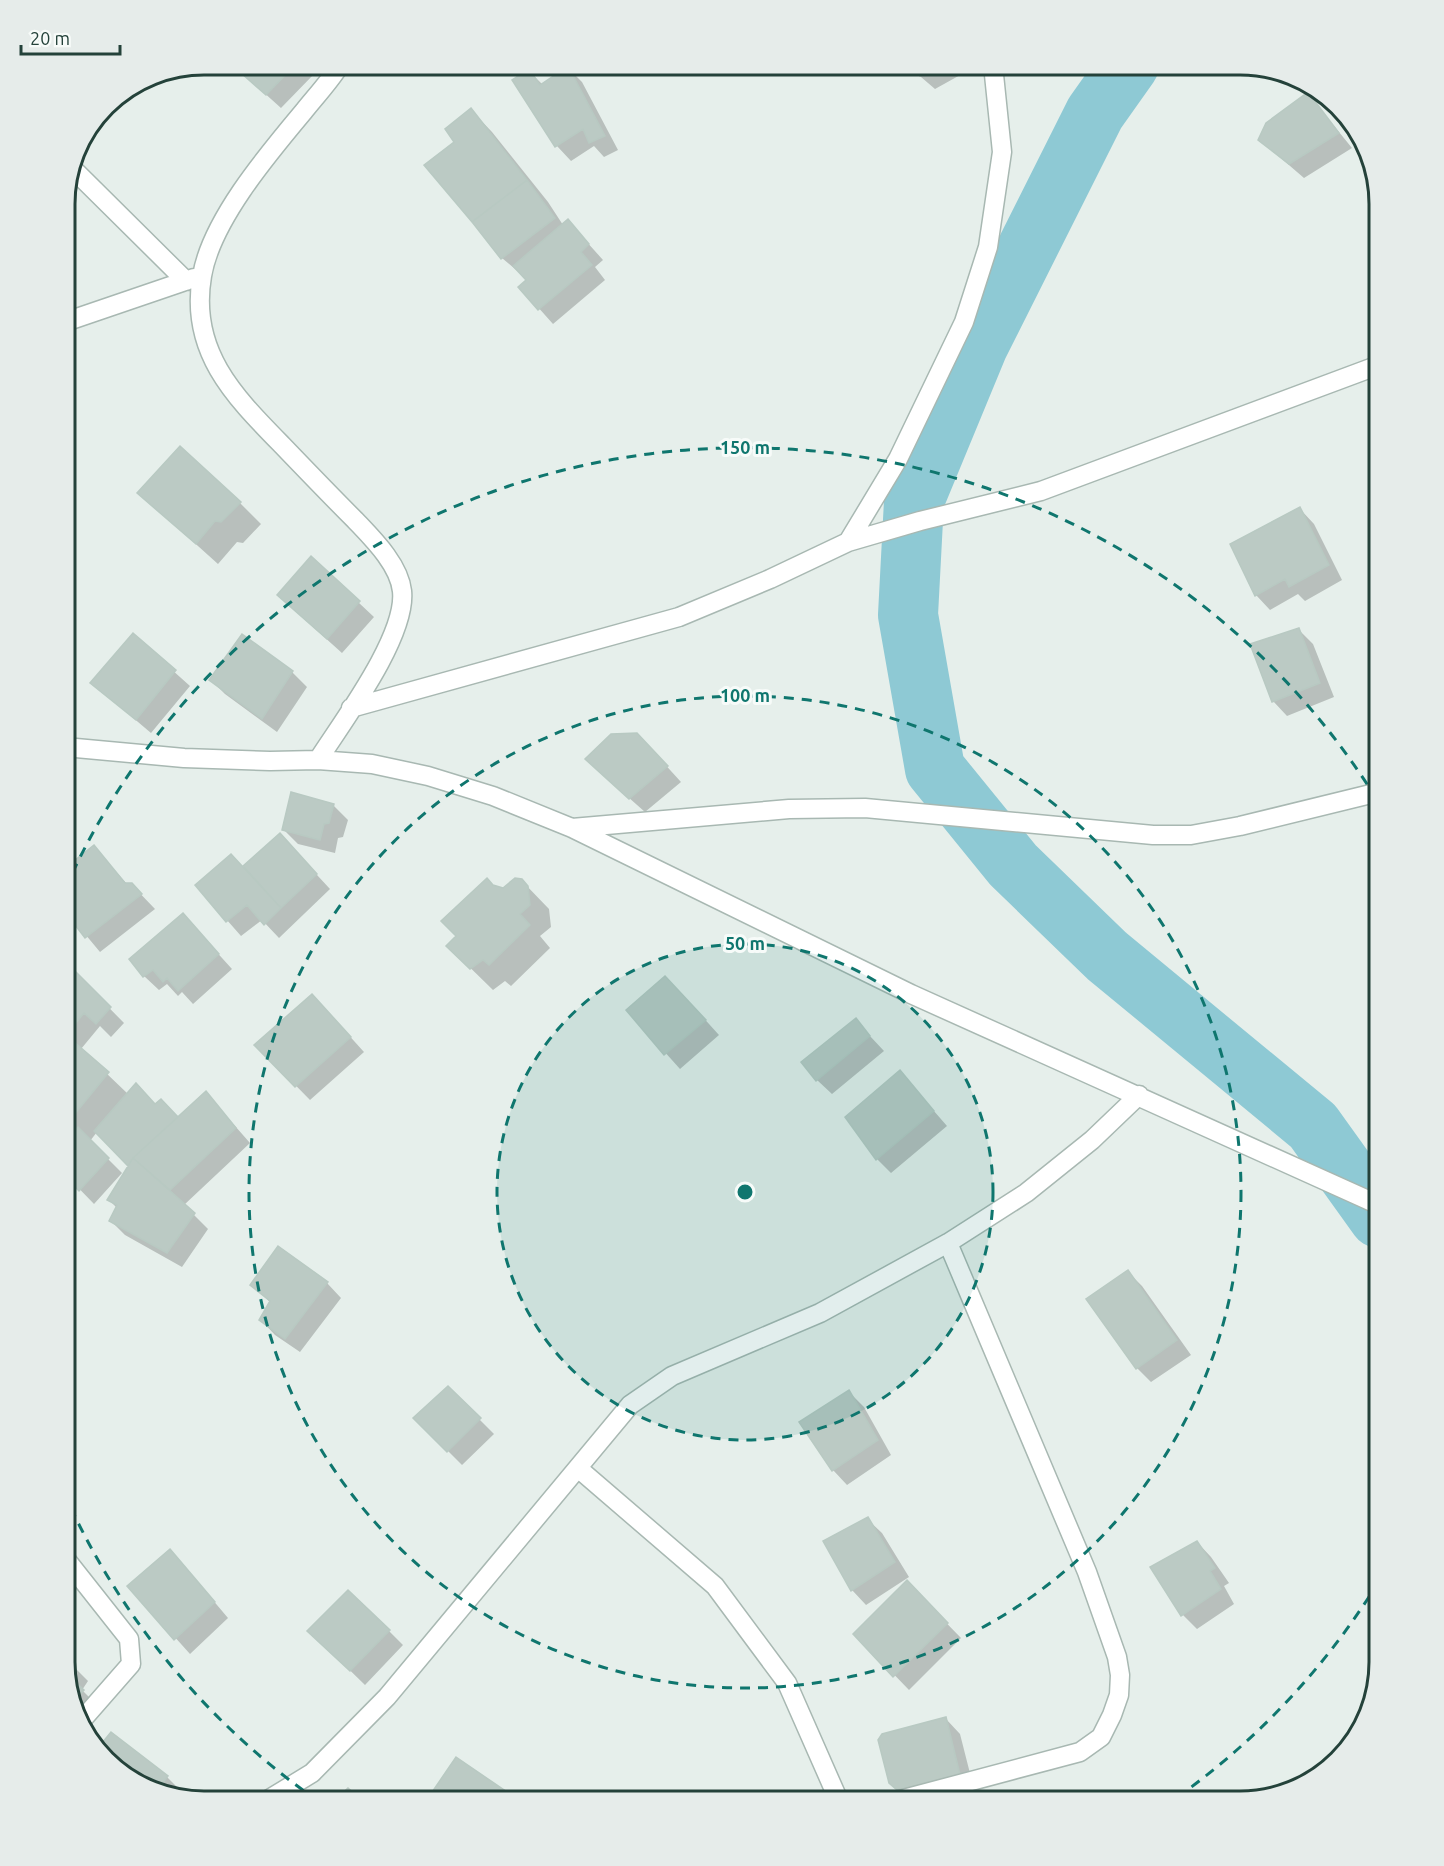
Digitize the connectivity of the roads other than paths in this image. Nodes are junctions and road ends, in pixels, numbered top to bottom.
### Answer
1 (332, 75) edge
2 (994, 75) edge
3 (78, 174) edge
4 (194, 279) junction
5 (75, 319) edge
6 (1369, 369) edge
7 (848, 542) junction
8 (351, 708) junction
9 (75, 748) edge
10 (318, 760) junction
11 (1369, 795) edge
12 (572, 828) junction
13 (1138, 1095) junction
14 (1369, 1200) edge
15 (948, 1243) junction
16 (579, 1469) junction
17 (75, 1572) edge
18 (86, 1714) edge
19 (283, 1791) edge
20 (834, 1791) edge
21 (936, 1791) edge

1 - 4 street
2 - 7 street
3 - 4 street
4 - 5 street
4 - 8 street
6 - 7 street
7 - 8 street
8 - 10 street
9 - 10 street
10 - 12 street
11 - 12 street
12 - 13 street
13 - 14 street
13 - 15 street
15 - 16 street
15 - 21 street
16 - 19 street
16 - 20 street
17 - 18 street

